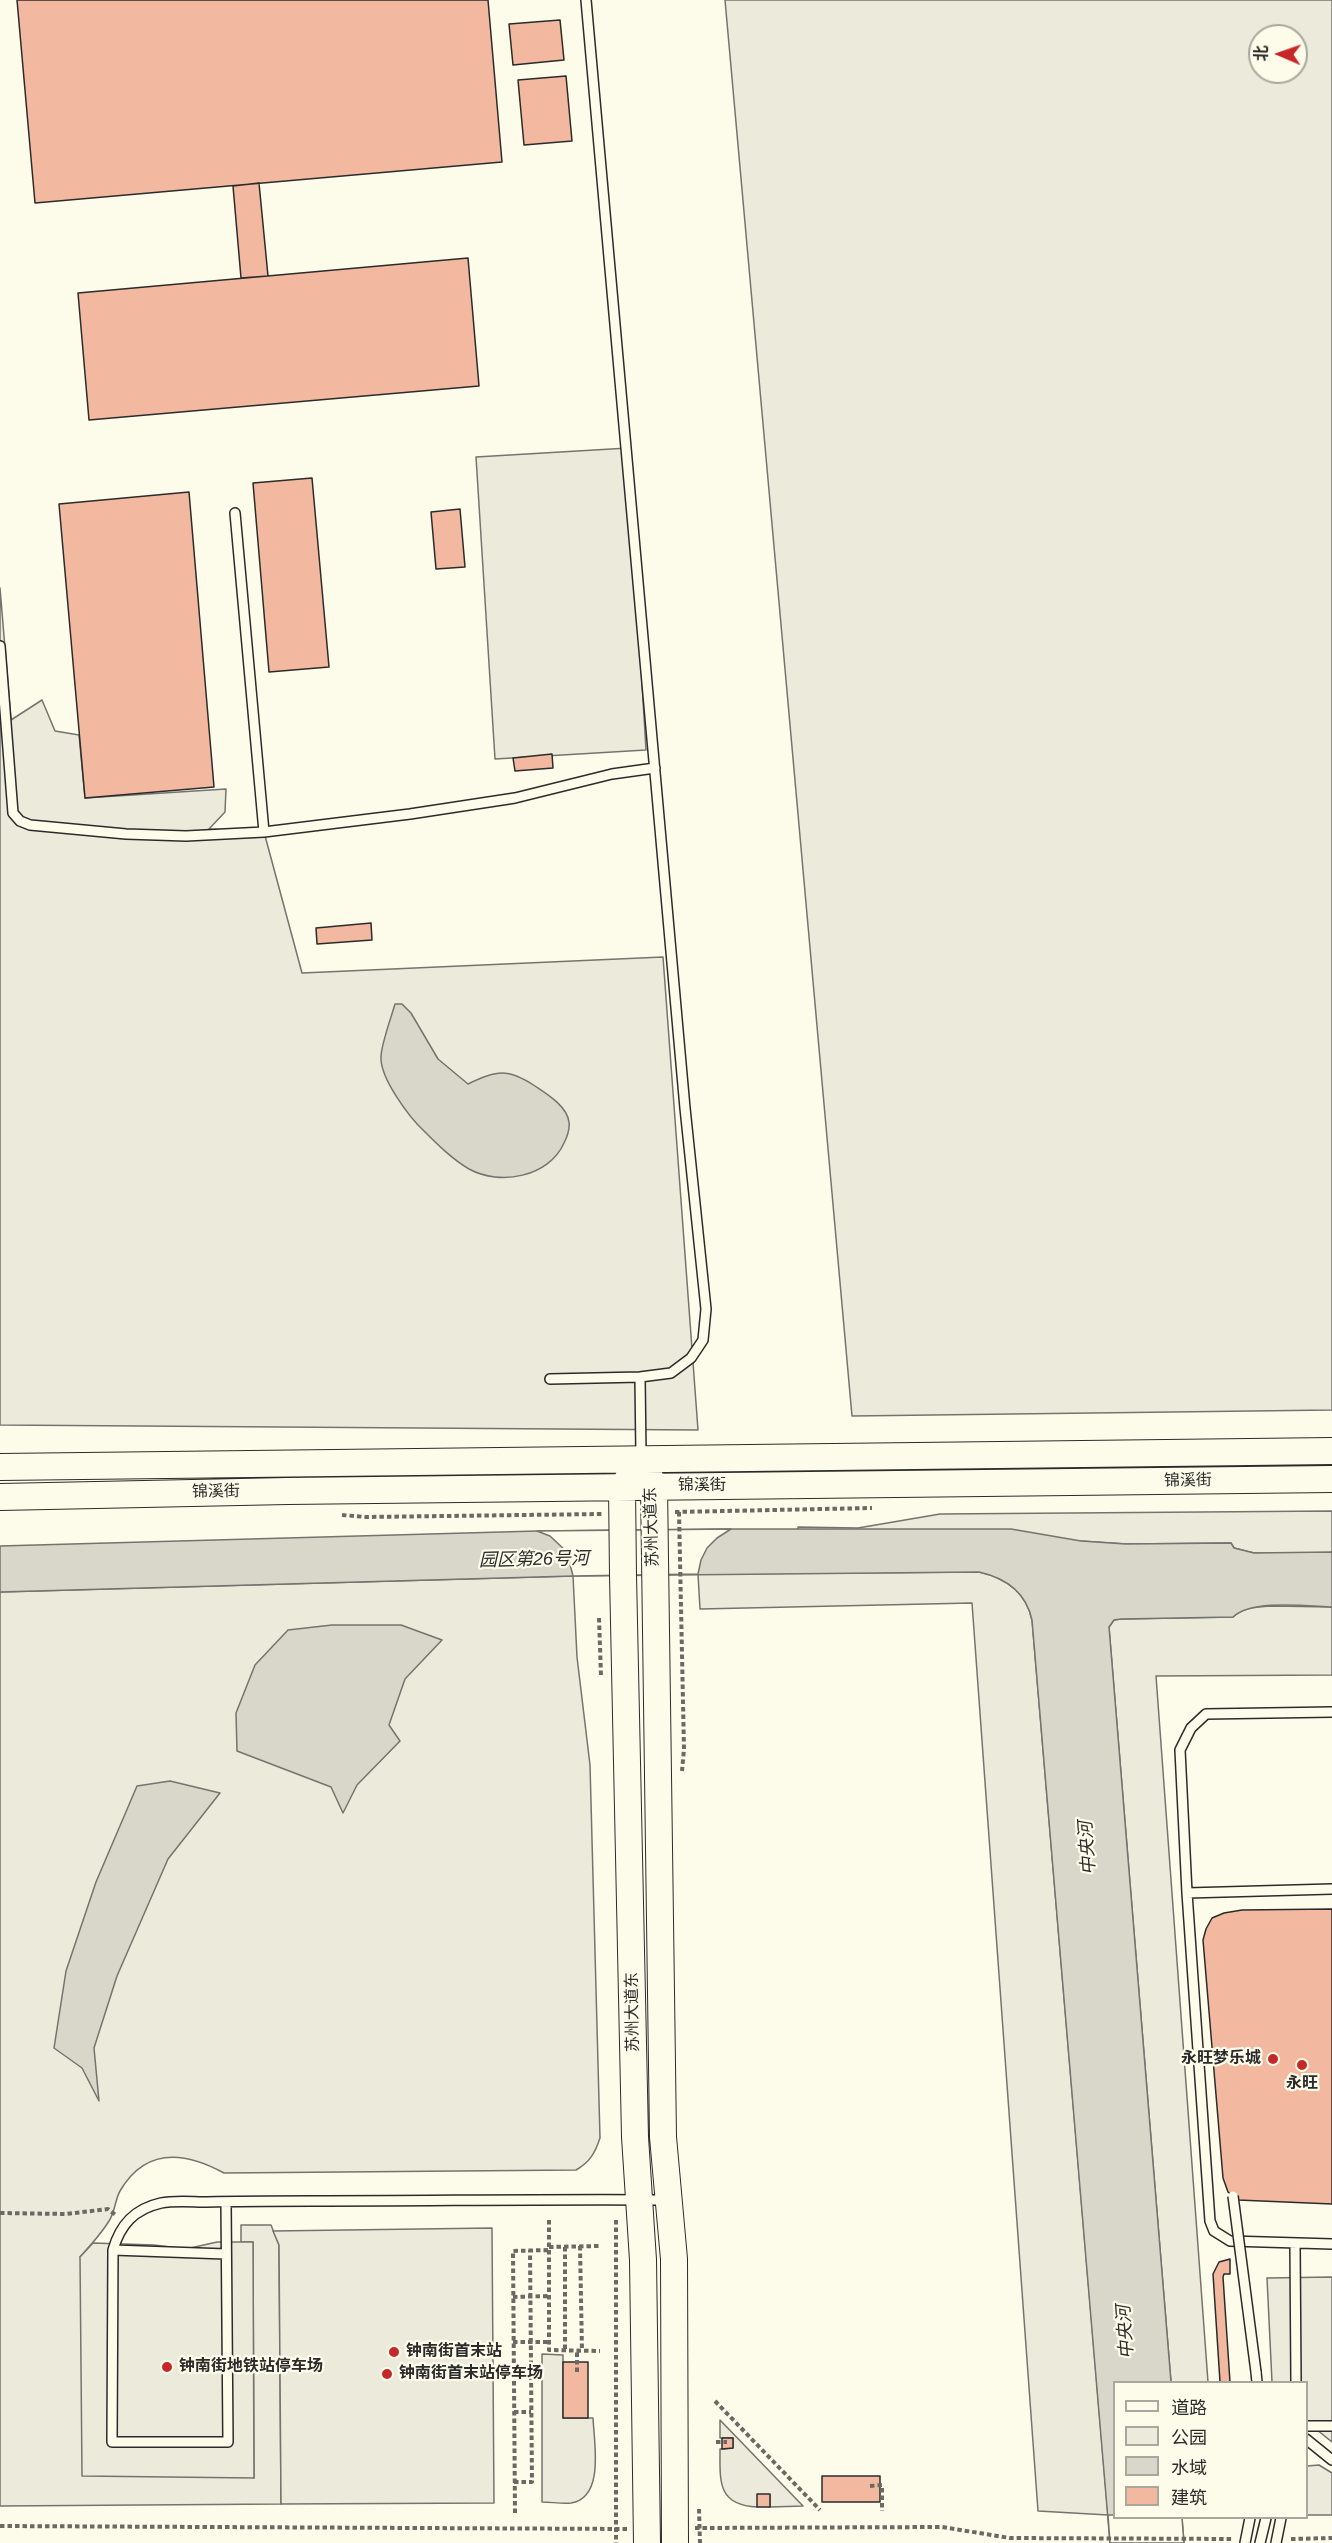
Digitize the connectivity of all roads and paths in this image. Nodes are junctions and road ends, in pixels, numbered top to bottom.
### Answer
1 (586, 0) edge
2 (235, 513) dead end
3 (0, 646) edge
4 (655, 768) junction
5 (264, 832) junction
6 (640, 1377) junction
7 (550, 1379) dead end
8 (1332, 1450) edge
9 (641, 1459) junction
10 (0, 1467) edge
11 (1332, 1479) edge
12 (654, 1486) junction
13 (622, 1488) junction
14 (0, 1497) edge
15 (680, 1530) dead end
16 (680, 1575) dead end
17 (1332, 1712) edge
18 (1332, 1889) edge
19 (1187, 1893) junction
20 (1233, 2196) dead end
21 (638, 2200) junction
22 (668, 2200) junction
23 (226, 2202) junction
24 (0, 2213) edge
25 (549, 2220) dead end
26 (125, 2222) junction
27 (1295, 2244) junction
28 (1332, 2244) edge
29 (580, 2246) junction
30 (600, 2246) dead end
31 (565, 2247) junction
32 (549, 2249) junction
33 (112, 2250) junction
34 (530, 2250) junction
35 (226, 2254) junction
36 (531, 2296) junction
37 (549, 2296) junction
38 (513, 2297) junction
39 (513, 2342) junction
40 (531, 2342) junction
41 (549, 2342) junction
42 (565, 2350) junction
43 (579, 2351) junction
44 (600, 2351) dead end
45 (577, 2372) dead end
46 (1256, 2377) edge
47 (1296, 2381) edge
48 (715, 2402) dead end
49 (514, 2412) junction
50 (531, 2412) junction
51 (1308, 2426) edge
52 (1332, 2426) edge
53 (1308, 2441) edge
54 (716, 2442) dead end
55 (727, 2442) dead end
56 (1332, 2460) edge
57 (514, 2482) junction
58 (870, 2486) dead end
59 (820, 2510) dead end
60 (882, 2511) dead end
61 (514, 2513) dead end
62 (1250, 2519) edge
63 (1266, 2519) edge
64 (1281, 2519) edge
65 (0, 2526) edge
66 (646, 2536) edge
67 (674, 2536) edge
68 (1184, 2538) dead end
69 (1245, 2543) edge
70 (1260, 2543) edge
71 (1276, 2543) edge

1 - 4 lane
2 - 5 lane
3 - 5 lane
4 - 5 lane
4 - 6 lane
6 - 7 lane
6 - 9 lane
8 - 9 main road, 锦溪街
9 - 10 main road, 锦溪街
9 - 12 main road, 苏州大道东
9 - 13 main road, 苏州大道东
11 - 12 main road, 锦溪街
12 - 13 main road, 锦溪街
12 - 22 main road, 苏州大道东
13 - 14 main road, 锦溪街
13 - 21 main road, 苏州大道东
15 - 16 path
17 - 19 lane
18 - 19 lane
19 - 27 lane
20 - 46 lane, bridge
21 - 22 lane
21 - 23 lane
21 - 66 main road, 苏州大道东
22 - 67 main road, 苏州大道东
23 - 26 lane
23 - 35 lane
24 - 26 path
25 - 32 path
26 - 33 lane
27 - 28 lane
27 - 47 lane
29 - 30 path
29 - 31 path
29 - 43 path
31 - 32 path
31 - 42 path
32 - 34 path
32 - 37 path
33 - 35 lane
33 - 35 lane
34 - 36 path
34 - 38 path
36 - 37 path
36 - 38 path
36 - 40 path
37 - 41 path
38 - 39 path
39 - 40 path
39 - 49 path
40 - 41 path
40 - 50 path
41 - 42 path
42 - 43 path
43 - 44 path
43 - 45 path
48 - 59 path
49 - 50 path
49 - 57 path
50 - 57 path
51 - 52 lane
53 - 56 lane
54 - 55 path
57 - 61 path
58 - 60 path
62 - 69 lane
63 - 70 lane
64 - 71 lane
65 - 66 path
67 - 68 path

